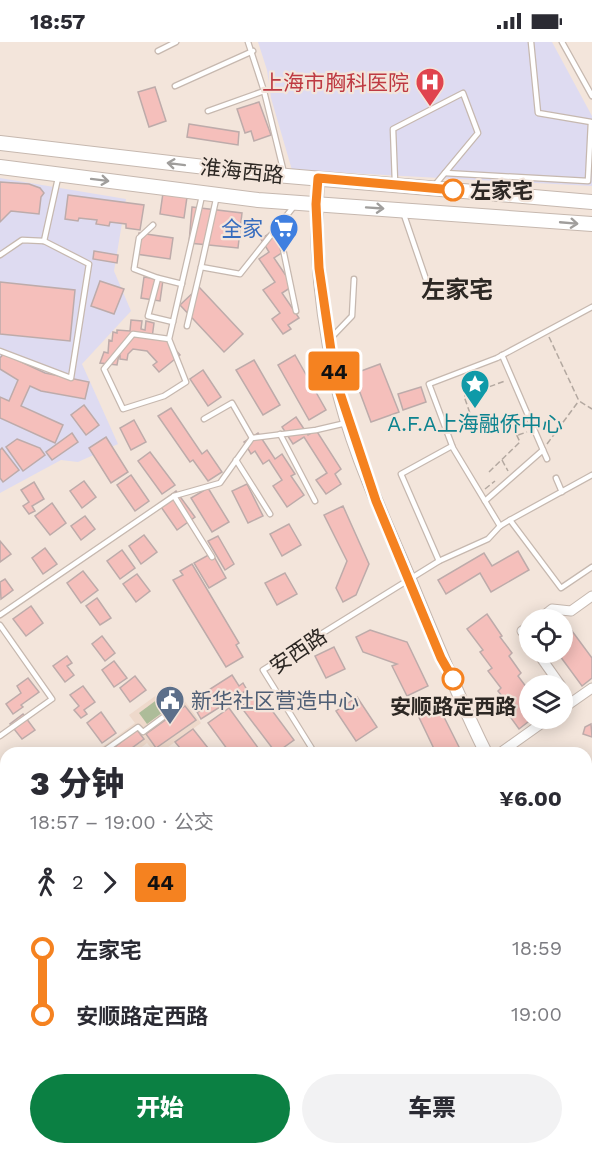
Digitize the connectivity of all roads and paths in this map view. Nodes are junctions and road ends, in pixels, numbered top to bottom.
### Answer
1 (176, 42) edge
2 (248, 42) edge
3 (531, 42) edge
4 (562, 42) edge
5 (158, 51) dead end
6 (253, 51) junction
7 (175, 86) dead end
8 (264, 91) junction
9 (592, 96) edge
10 (208, 111) dead end
11 (0, 143) edge
12 (0, 167) edge
13 (445, 173) junction
14 (59, 175) junction
15 (285, 176) junction
16 (318, 178) junction
17 (395, 185) junction
18 (432, 189) junction
19 (203, 193) junction
20 (217, 195) junction
21 (297, 202) junction
22 (592, 202) edge
23 (316, 204) junction
24 (402, 209) junction
25 (592, 224) edge
26 (153, 225) dead end
27 (278, 225) junction
28 (44, 241) junction
29 (0, 255) edge
30 (201, 267) junction
31 (158, 278) junction
32 (354, 279) dead end
33 (182, 284) junction
34 (431, 294) dead end
35 (592, 307) edge
36 (296, 311) dead end
37 (173, 322) junction
38 (187, 326) dead end
39 (547, 331) junction
40 (169, 339) junction
41 (329, 340) junction
42 (0, 351) edge
43 (502, 355) junction
44 (512, 378) junction
45 (579, 401) junction
46 (592, 409) edge
47 (204, 418) dead end
48 (348, 422) junction
49 (534, 429) junction
50 (280, 434) junction
51 (517, 436) junction
52 (252, 438) junction
53 (452, 446) junction
54 (543, 450) junction
55 (502, 459) junction
56 (547, 459) dead end
57 (236, 460) junction
58 (489, 472) dead end
59 (592, 475) edge
60 (555, 478) dead end
61 (562, 492) junction
62 (480, 493) junction
63 (174, 496) junction
64 (315, 501) dead end
65 (485, 501) junction
66 (270, 514) dead end
67 (510, 520) junction
68 (500, 526) junction
69 (212, 557) dead end
70 (439, 561) junction
71 (592, 567) edge
72 (410, 580) junction
73 (592, 596) edge
74 (573, 610) edge
75 (0, 615) edge
76 (0, 625) edge
77 (592, 688) edge
78 (573, 701) edge
79 (181, 704) dead end
80 (534, 729) edge
81 (0, 736) edge
82 (110, 747) edge
83 (311, 747) edge
84 (483, 747) edge
85 (509, 747) edge

1 - 5 lane
2 - 6 lane
3 - 13 lane
4 - 9 lane
6 - 7 lane
6 - 8 lane
8 - 10 lane
8 - 15 lane
15 -> 11 main road, 淮海西路
12 - 14 main road, 淮海西路
13 - 17 lane
13 - 18 lane
14 -> 19 main road, 淮海西路
14 - 28 lane
15 - 16 main road, 淮海西路
16 - 17 main road, 淮海西路
16 - 23 street
17 - 18 main road, 淮海西路
18 - 22 main road, 淮海西路
19 - 20 main road, 淮海西路
19 - 33 lane
20 - 21 main road, 淮海西路
20 - 30 lane
21 - 23 main road, 淮海西路
21 - 27 lane
23 -> 24 main road, 淮海西路
23 - 41 street
24 -> 25 main road, 淮海西路
24 - 34 lane
26 - 31 lane
27 - 30 lane
27 - 36 lane
28 - 29 lane
28 - 42 lane
30 - 38 lane
31 - 33 lane
31 - 37 lane
32 - 41 lane
33 - 37 lane
35 - 39 lane
37 - 40 lane
39 - 43 lane
39 - 45 path
40 - 40 lane
41 - 48 street
43 - 44 lane
43 - 53 lane
44 - 49 lane
44 - 51 path
45 - 46 path
45 - 54 path
47 - 52 lane
48 - 50 lane
48 - 72 street
49 - 51 path
49 - 54 lane
50 - 52 lane
50 - 64 lane
51 - 55 path
52 - 57 lane
53 - 62 lane
53 - 70 lane
54 - 56 lane
54 - 65 lane
55 - 58 path
55 - 62 path
57 - 63 lane
57 - 66 lane
59 - 61 lane
60 - 61 lane
61 - 67 lane
62 - 65 lane
63 - 69 lane
63 - 75 lane
65 - 68 lane
67 - 68 lane
67 - 71 lane
68 - 70 lane
70 - 72 lane
72 - 83 lane, 安西路
72 - 84 street
73 - 74 street
76 - 81 lane
77 - 78 street
79 - 82 lane
80 - 85 street

